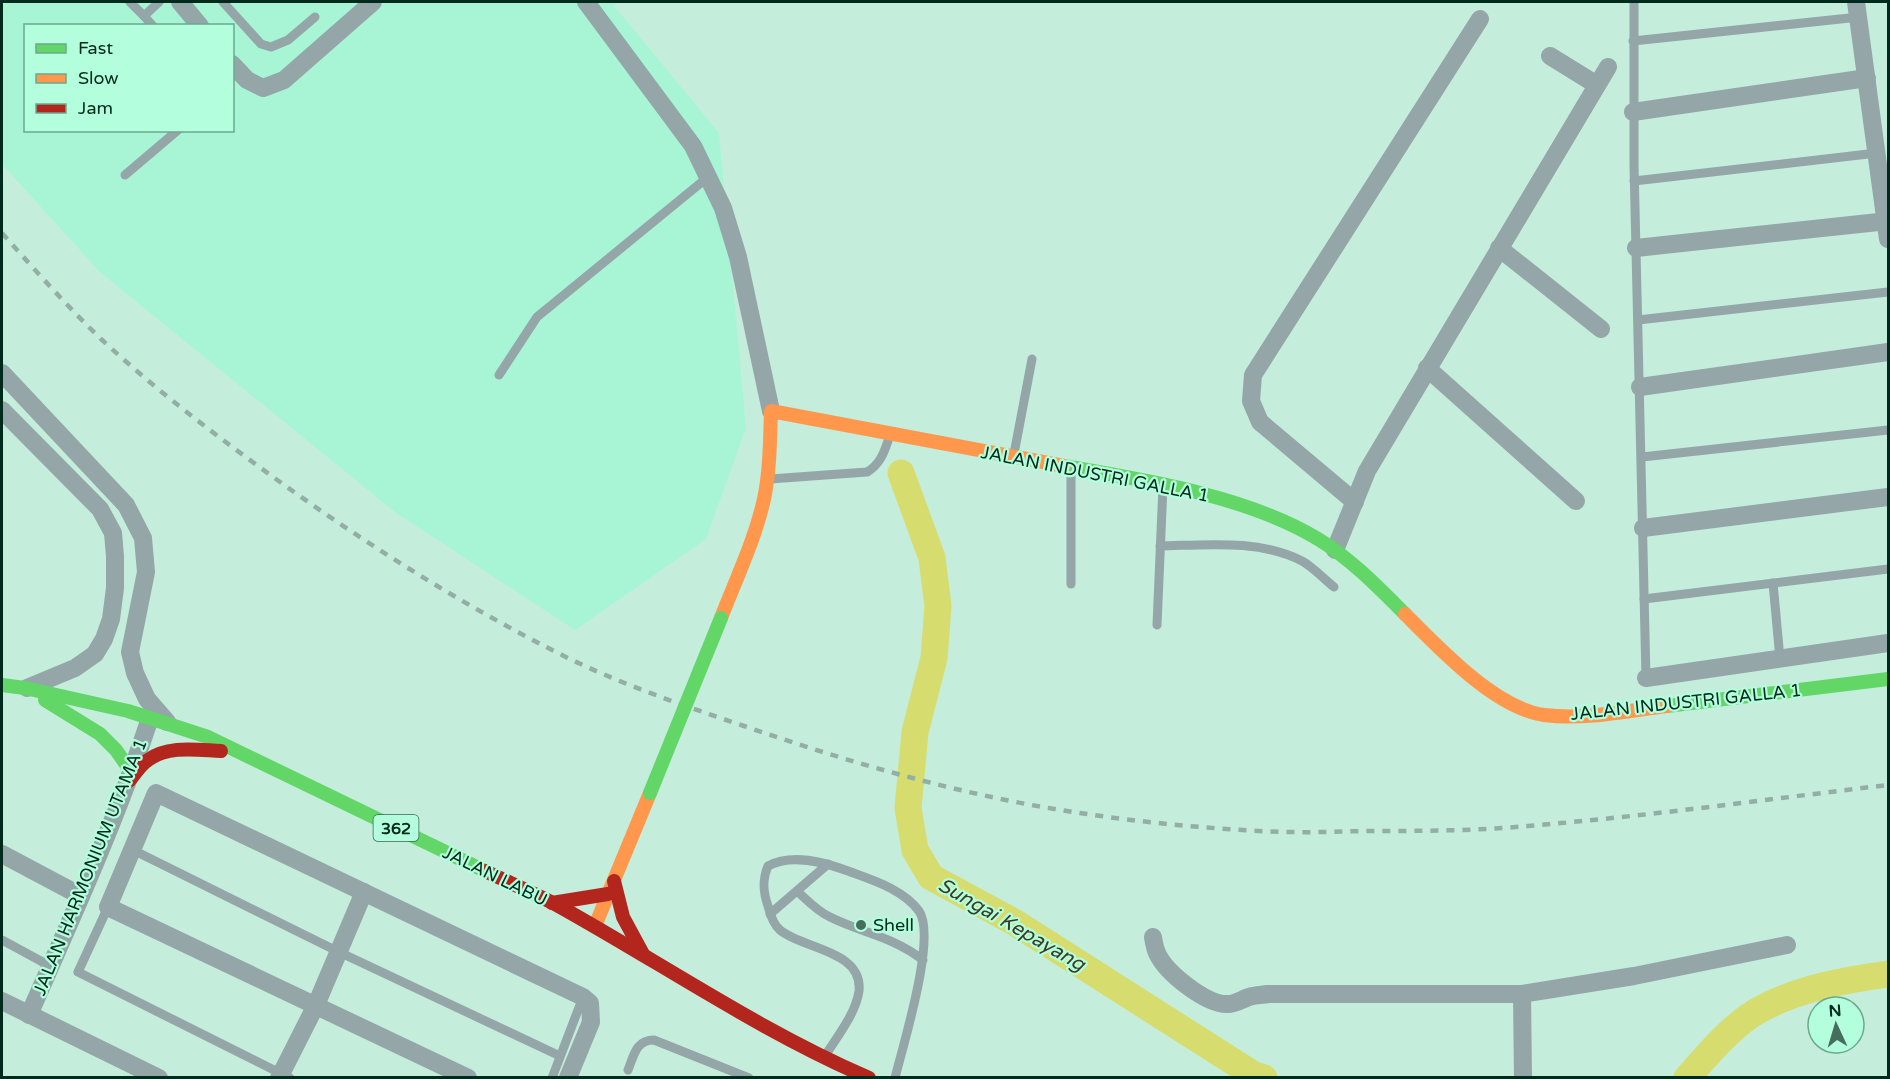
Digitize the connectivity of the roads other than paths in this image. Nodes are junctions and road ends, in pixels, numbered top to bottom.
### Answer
1 (130, 2) edge
2 (159, 2) edge
3 (180, 2) edge
4 (223, 2) edge
5 (373, 2) edge
6 (586, 2) edge
7 (1634, 2) edge
8 (1858, 9) edge
9 (144, 16) junction
10 (315, 17) dead end
11 (1480, 19) dead end
12 (151, 24) edge
13 (198, 24) edge
14 (1633, 41) junction
15 (1550, 56) dead end
16 (234, 66) edge
17 (1608, 67) dead end
18 (1867, 78) junction
19 (1597, 85) junction
20 (1633, 112) junction
21 (176, 132) edge
22 (1877, 153) junction
23 (125, 175) dead end
24 (708, 177) junction
25 (1634, 182) junction
26 (1888, 228) edge
27 (1499, 248) junction
28 (1636, 248) junction
29 (1888, 292) edge
30 (1638, 320) junction
31 (1601, 329) dead end
32 (1888, 352) edge
33 (1032, 359) dead end
34 (1427, 368) junction
35 (2, 373) edge
36 (499, 375) dead end
37 (1640, 387) junction
38 (2, 410) edge
39 (771, 411) junction
40 (1888, 430) edge
41 (890, 435) junction
42 (1013, 457) junction
43 (1642, 457) junction
44 (1071, 466) junction
45 (767, 479) junction
46 (1163, 484) junction
47 (1888, 497) edge
48 (1576, 501) dead end
49 (1354, 502) junction
50 (1643, 528) junction
51 (1160, 546) junction
52 (1335, 550) junction
53 (1888, 569) edge
54 (1773, 583) junction
55 (1071, 584) dead end
56 (1334, 587) dead end
57 (1644, 599) junction
58 (1157, 625) dead end
59 (1888, 643) edge
60 (1780, 659) junction
61 (1646, 678) joint
62 (1888, 679) edge
63 (2, 685) edge
64 (25, 688) junction
65 (150, 718) junction
66 (169, 724) junction
67 (241, 752) junction
68 (130, 777) junction
69 (133, 850) junction
70 (2, 854) edge
71 (828, 864) junction
72 (614, 881) junction
73 (797, 891) junction
74 (364, 892) junction
75 (608, 894) junction
76 (81, 896) junction
77 (552, 903) junction
78 (108, 907) junction
79 (770, 914) junction
80 (595, 926) junction
81 (1153, 937) dead end
82 (2, 940) edge
83 (1787, 945) dead end
84 (339, 952) junction
85 (644, 956) junction
86 (923, 960) junction
87 (51, 966) junction
88 (1522, 994) junction
89 (583, 997) junction
90 (2, 1001) edge
91 (316, 1005) junction
92 (29, 1015) junction
93 (560, 1056) junction
94 (824, 1058) junction
95 (628, 1070) dead end
96 (1524, 1071) edge
97 (283, 1076) edge
98 (159, 1077) edge
99 (468, 1077) edge
100 (552, 1077) edge
101 (568, 1077) edge
102 (749, 1077) edge
103 (869, 1077) edge
104 (895, 1077) edge

1 - 9 lane
2 - 9 lane
3 - 13 street
4 - 10 lane
5 - 16 street
6 - 24 street
7 - 14 lane
8 - 14 lane
8 - 18 street
9 - 12 lane
11 - 49 street
14 - 20 lane
15 - 19 street
17 - 19 street
18 - 20 street
18 - 22 street
19 - 27 street
20 - 25 lane
21 - 23 lane
22 - 25 lane
22 - 26 street
24 - 36 lane
24 - 39 street
25 - 28 lane
26 - 28 street
27 - 31 street
27 - 34 street
28 - 30 lane
29 - 30 lane
30 - 37 lane
32 - 37 street
33 - 42 lane
34 - 48 street
34 - 49 street
35 - 66 street
37 - 43 lane
38 - 64 street
39 - 41 main road, JALAN INDUSTRI GALLA 1
39 - 45 main road
40 - 43 lane
41 - 42 main road, JALAN INDUSTRI GALLA 1
41 - 45 lane
42 - 44 main road, JALAN INDUSTRI GALLA 1
43 - 50 lane
44 - 46 main road, JALAN INDUSTRI GALLA 1
44 - 55 lane
45 - 72 main road, bridge
46 - 51 lane
46 - 52 main road, JALAN INDUSTRI GALLA 1
47 - 50 street
49 - 52 street
50 - 57 lane
51 - 56 lane
51 - 58 lane
52 - 62 main road, JALAN INDUSTRI GALLA 1
53 - 54 lane
54 - 57 lane
54 - 60 lane
57 - 61 lane
59 - 60 street
60 - 61 street
63 - 64 main road, JALAN LABU / 362
64 - 65 main road, JALAN LABU / 362
64 - 68 main road
65 - 66 main road, JALAN LABU / 362
65 - 68 street, JALAN HARMONIUM UTAMA 1
66 - 67 main road, JALAN LABU / 362
67 - 68 main road
67 - 77 main road, JALAN LABU / 362
68 - 76 street, JALAN HARMONIUM UTAMA 1
69 - 74 street
69 - 78 street
69 - 84 lane
70 - 76 street
71 - 73 lane
71 - 79 lane
71 - 86 lane
72 - 75 main road
72 - 85 main road
73 - 79 lane
73 - 86 lane
74 - 84 street
74 - 89 street
75 - 77 main road
75 - 80 main road
76 - 87 street, JALAN HARMONIUM UTAMA 1
77 - 80 main road, JALAN LABU / 362
78 - 91 street
78 - 97 lane
79 - 94 lane
80 - 85 main road, JALAN LABU / 362
81 - 88 street
82 - 87 lane
83 - 88 street
84 - 91 street
84 - 93 lane
85 - 94 main road, JALAN LABU / 362
86 - 104 lane
87 - 92 street, JALAN HARMONIUM UTAMA 1
88 - 96 street
89 - 93 lane
89 - 101 street
90 - 92 street
91 - 97 street
91 - 99 street
92 - 98 street
93 - 100 lane
94 - 103 main road, JALAN LABU / 362
95 - 102 lane

